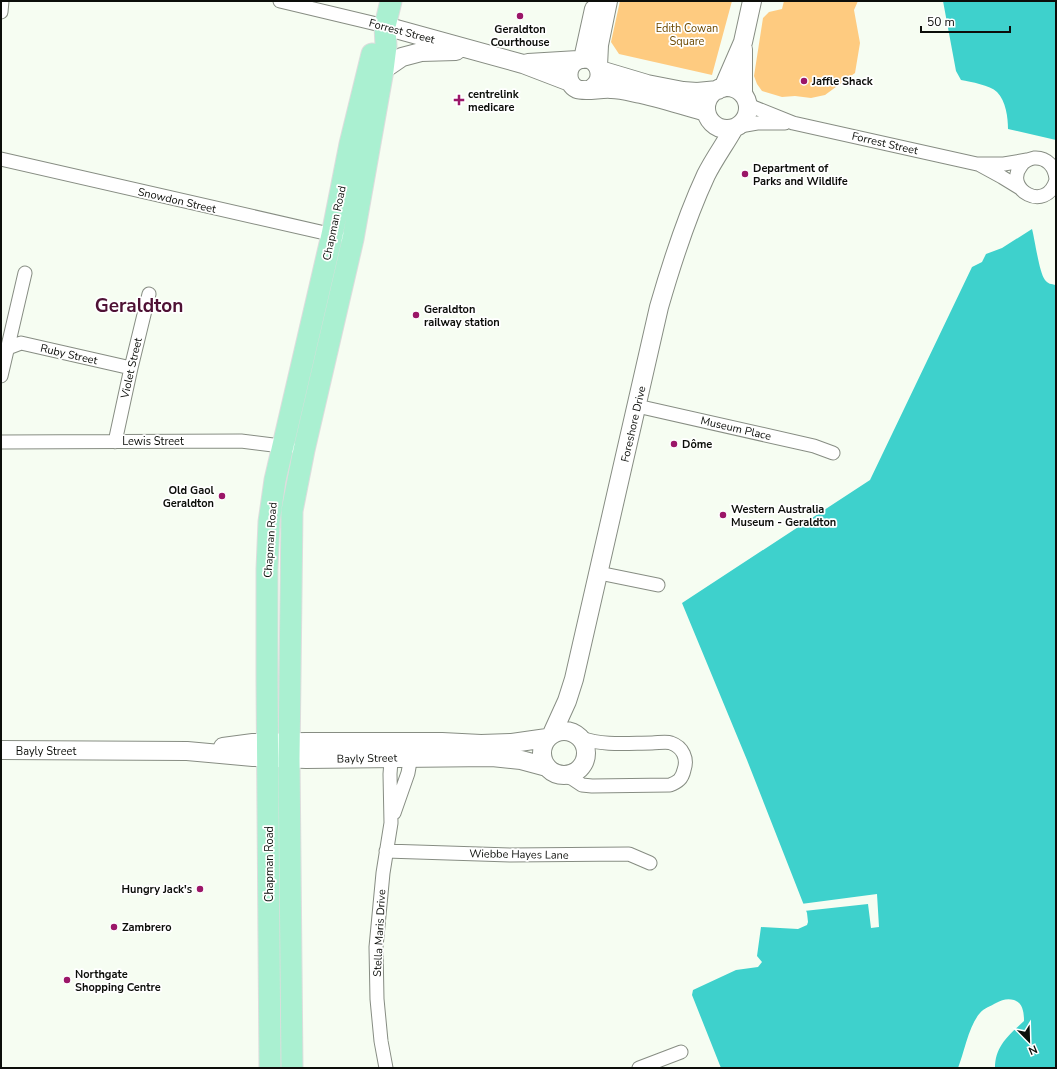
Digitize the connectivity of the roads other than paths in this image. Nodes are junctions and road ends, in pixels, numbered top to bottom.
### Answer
1 (2, 1) edge
2 (280, 1) edge
3 (391, 1) edge
4 (596, 1) edge
5 (608, 1) edge
6 (752, 1) edge
7 (1, 12) edge
8 (385, 26) junction
9 (743, 42) junction
10 (474, 50) junction
11 (524, 64) junction
12 (589, 64) junction
13 (383, 70) junction
14 (570, 82) junction
15 (591, 89) junction
16 (720, 89) junction
17 (746, 100) junction
18 (709, 118) junction
19 (793, 123) junction
20 (737, 127) junction
21 (1, 159) edge
22 (1027, 160) junction
23 (977, 164) junction
24 (707, 174) junction
25 (1056, 179) edge
26 (1020, 188) junction
27 (332, 235) junction
28 (353, 239) junction
29 (25, 273) dead end
30 (149, 294) dead end
31 (8, 348) junction
32 (131, 368) junction
33 (1, 376) edge
34 (637, 406) junction
35 (1, 442) edge
36 (115, 442) junction
37 (283, 446) junction
38 (304, 450) junction
39 (833, 453) dead end
40 (599, 573) junction
41 (658, 585) dead end
42 (574, 678) junction
43 (550, 736) junction
44 (579, 736) junction
45 (1, 750) edge
46 (268, 750) junction
47 (289, 750) junction
48 (392, 750) junction
49 (412, 750) junction
50 (547, 767) junction
51 (564, 775) junction
52 (391, 823) junction
53 (386, 851) junction
54 (650, 863) dead end
55 (680, 1052) dead end
56 (270, 1068) edge
57 (292, 1068) edge
58 (386, 1068) edge
59 (640, 1068) edge

1 - 7 street
2 - 8 street, Forrest Street
3 - 8 main road, Chapman Road
4 - 12 street
5 - 12 street
6 - 9 street
8 - 10 street, Forrest Street
8 - 13 main road, Chapman Road
8 - 27 main road, Chapman Road
9 - 16 street
9 - 17 street
10 - 11 street, Forrest Street
10 - 13 street
11 - 12 street, Forrest Street
11 - 14 street, Forrest Street
12 - 14 street
12 - 15 street
12 - 16 street, Forrest Street
13 - 28 main road, Chapman Road
14 - 15 street, Forrest Street
15 - 18 street
16 - 17 street
16 - 18 street
17 - 19 street, Forrest Street
17 - 20 street
18 - 20 street
18 - 24 street, Foreshore Drive
19 - 20 street, Forrest Street
19 - 23 street, Forrest Street
20 - 24 street, Foreshore Drive
21 - 27 street, Snowdon Street
22 - 23 street, Forrest Street
22 - 25 street, Forrest Street
22 - 26 street
23 - 26 street, Forrest Street
24 - 34 street, Foreshore Drive
25 - 26 street, Forrest Street
27 - 28 street, Snowdon Street
27 - 37 main road, Chapman Road
28 - 38 main road, Chapman Road
29 - 31 street
30 - 32 street, Violet Street
31 - 32 street, Ruby Street
31 - 33 street
32 - 36 street, Violet Street
34 - 39 street, Museum Place
34 - 40 street, Foreshore Drive
35 - 36 street, Lewis Street
36 - 37 street, Lewis Street
37 - 38 street, Lewis Street
37 - 46 main road, Chapman Road
38 - 47 main road, Chapman Road
40 - 41 street
40 - 42 street, Foreshore Drive
42 - 43 street, Foreshore Drive
42 - 44 street, Foreshore Drive
43 - 44 street
43 - 49 street, Bayly Street
43 - 50 street
44 - 51 street
44 - 51 street
45 - 46 street, Bayly Street
46 - 47 street, Bayly Street
46 - 56 main road, Chapman Road
47 - 48 street, Bayly Street
47 - 57 main road, Chapman Road
48 - 49 street, Bayly Street
48 - 52 street, Stella Maris Drive
49 - 50 street, Bayly Street
49 - 52 street, Stella Maris Drive
50 - 51 street
52 - 53 street, Stella Maris Drive
53 - 54 street, Wiebbe Hayes Lane
53 - 58 street, Stella Maris Drive
55 - 59 street

